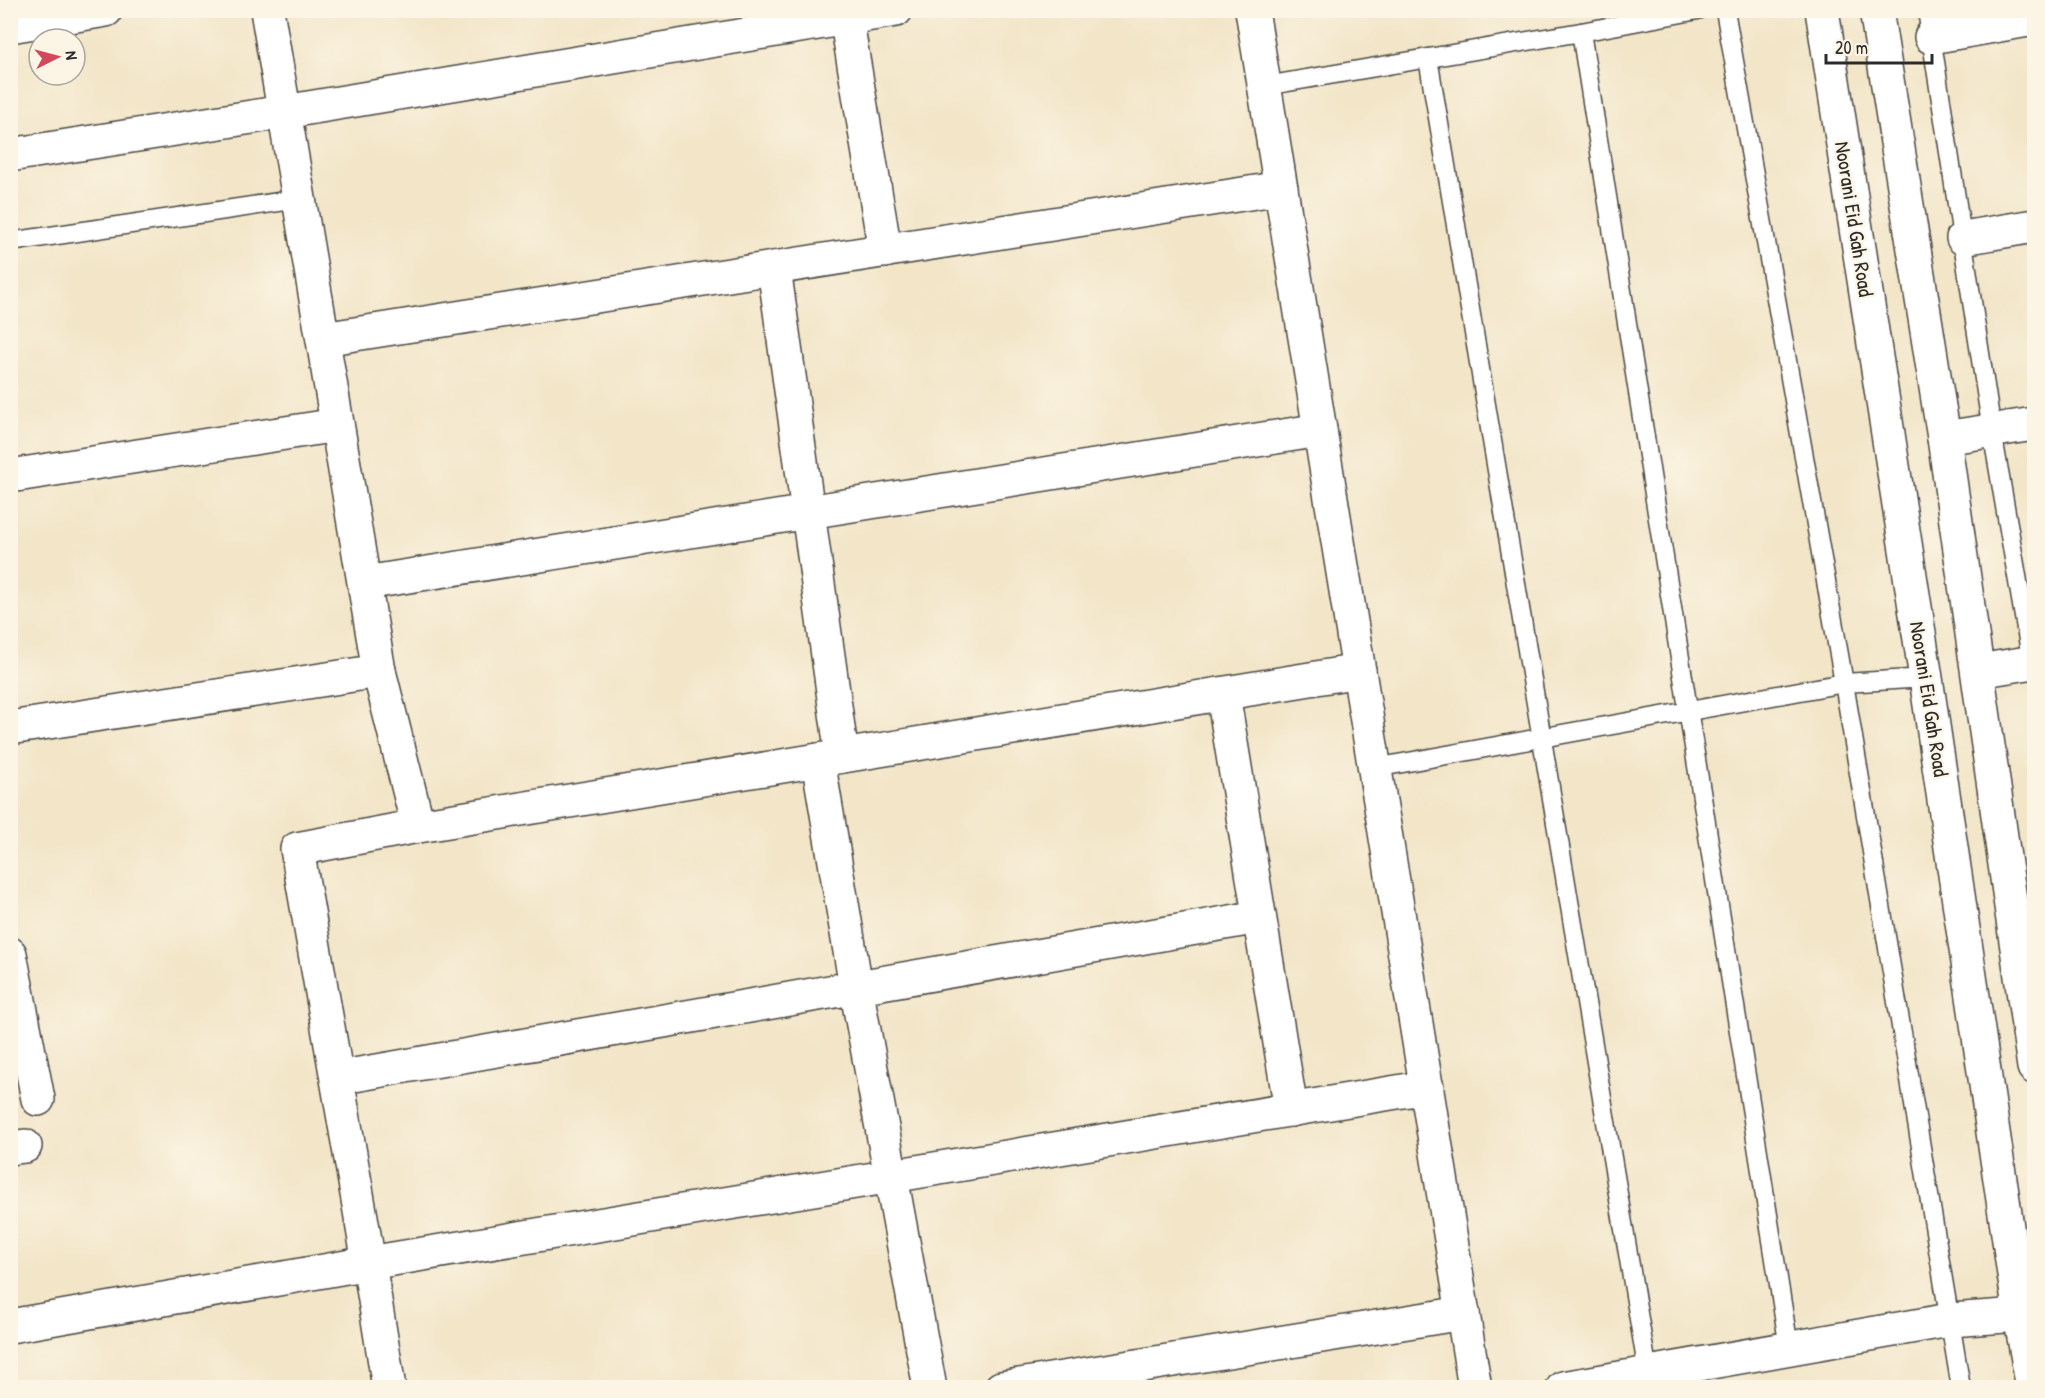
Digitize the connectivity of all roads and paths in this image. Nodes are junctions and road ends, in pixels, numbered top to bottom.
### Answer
1 (106, 10) edge
2 (267, 10) edge
3 (896, 10) edge
4 (1252, 10) edge
5 (1698, 10) edge
6 (1725, 10) edge
7 (1822, 10) edge
8 (1876, 10) edge
9 (846, 15) edge
10 (2034, 19) edge
11 (1929, 24) edge
12 (10, 26) edge
13 (1581, 32) junction
14 (1428, 58) junction
15 (1265, 86) junction
16 (284, 112) junction
17 (10, 155) edge
18 (1281, 188) junction
19 (299, 199) junction
20 (2034, 226) edge
21 (1963, 238) junction
22 (10, 242) edge
23 (885, 251) junction
24 (774, 268) junction
25 (323, 339) junction
26 (2034, 424) edge
27 (337, 425) junction
28 (1320, 430) junction
29 (1992, 431) junction
30 (1944, 438) junction
31 (10, 476) edge
32 (809, 512) junction
33 (365, 583) junction
34 (2034, 667) edge
35 (379, 671) junction
36 (1359, 671) junction
37 (1978, 672) junction
38 (1926, 678) junction
39 (1844, 683) junction
40 (1223, 694) junction
41 (1688, 711) junction
42 (10, 728) edge
43 (1541, 738) junction
44 (830, 758) junction
45 (1375, 768) junction
46 (418, 826) junction
47 (1259, 917) junction
48 (10, 954) edge
49 (856, 987) junction
50 (2034, 1067) edge
51 (337, 1078) junction
52 (1427, 1087) junction
53 (38, 1099) dead end
54 (1291, 1110) junction
55 (892, 1177) junction
56 (369, 1263) junction
57 (1463, 1313) junction
58 (2020, 1315) junction
59 (1950, 1320) junction
60 (10, 1326) edge
61 (1789, 1348) junction
62 (1648, 1373) junction
63 (389, 1388) edge
64 (930, 1388) edge
65 (1001, 1388) edge
66 (1475, 1388) edge
67 (1563, 1388) edge
68 (1961, 1388) edge
69 (2033, 1388) edge

1 - 12 street
2 - 16 street
3 - 9 street
4 - 15 street
5 - 13 lane
6 - 39 lane
7 - 38 street, Noorani Eid Gah Road
8 - 30 street
9 - 16 street
9 - 23 street
10 - 11 street
11 - 21 lane
13 - 14 lane
13 - 41 lane
14 - 15 lane
14 - 43 lane
15 - 18 street
16 - 17 street
16 - 19 street
18 - 23 street
18 - 28 street
19 - 22 lane
19 - 25 street
20 - 21 street
21 - 29 lane
23 - 24 street
24 - 25 street
24 - 32 street
25 - 27 street
26 - 29 street
27 - 31 street
27 - 33 street
28 - 32 street
28 - 36 street
29 - 30 street
29 - 34 lane
30 - 37 street
32 - 33 street
32 - 44 street
33 - 35 street
34 - 37 street
35 - 42 street
35 - 46 street
36 - 40 street
36 - 45 street
37 - 50 street
38 - 39 lane
38 - 58 street, Noorani Eid Gah Road
39 - 41 lane
39 - 59 lane
40 - 44 street
40 - 47 street
41 - 43 lane
41 - 61 lane
43 - 45 lane
43 - 62 lane
44 - 46 street
44 - 49 street
45 - 52 street
46 - 51 street
47 - 49 street
47 - 54 street
48 - 53 street
49 - 51 street
49 - 55 street
51 - 56 street
52 - 54 street
52 - 57 street
54 - 55 street
55 - 56 street
55 - 64 street
56 - 60 street
56 - 63 street
57 - 65 street
57 - 66 street
58 - 59 street
58 - 69 street, Noorani Eid Gah Road
59 - 61 street
59 - 68 lane
61 - 62 street
62 - 67 street

